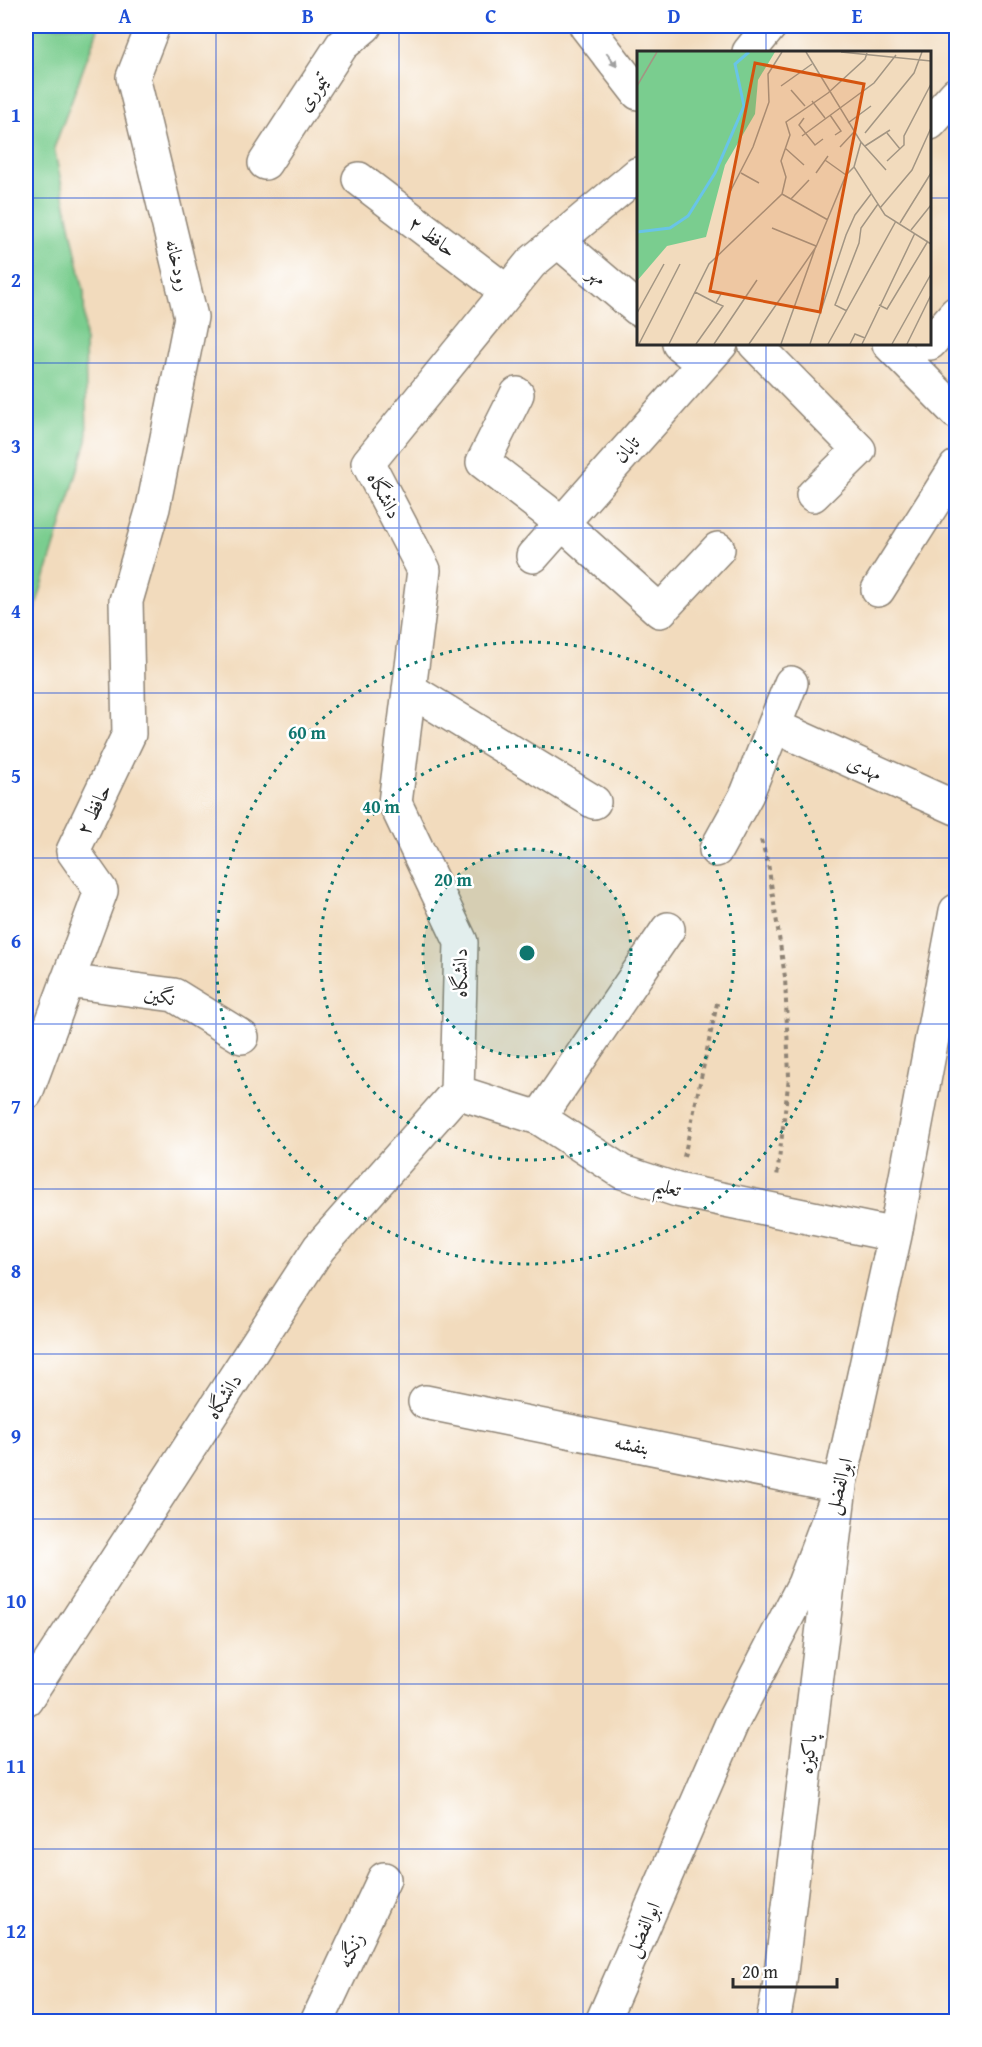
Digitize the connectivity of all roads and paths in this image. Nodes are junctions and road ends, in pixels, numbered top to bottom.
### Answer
1 (153, 26) edge
2 (365, 26) edge
3 (586, 26) edge
4 (770, 26) edge
5 (750, 51) edge
6 (637, 90) edge
7 (957, 94) edge
8 (931, 122) edge
9 (265, 164) dead end
10 (637, 176) edge
11 (359, 179) dead end
12 (558, 241) junction
13 (507, 292) junction
14 (637, 307) edge
15 (957, 314) edge
16 (931, 335) edge
17 (756, 345) edge
18 (914, 348) edge
19 (701, 350) edge
20 (517, 394) dead end
21 (957, 412) edge
22 (957, 466) edge
23 (813, 495) dead end
24 (153, 508) joint
25 (562, 523) junction
26 (718, 549) dead end
27 (533, 556) dead end
28 (878, 590) dead end
29 (791, 683) dead end
30 (409, 689) junction
31 (774, 726) junction
32 (747, 794) junction
33 (594, 802) dead end
34 (957, 808) edge
35 (716, 850) dead end
36 (957, 911) edge
37 (668, 929) dead end
38 (67, 981) junction
39 (718, 999) dead end
40 (242, 1037) dead end
41 (457, 1092) junction
42 (26, 1093) edge
43 (539, 1118) junction
44 (677, 1190) junction
45 (773, 1211) junction
46 (895, 1235) junction
47 (425, 1402) dead end
48 (840, 1486) junction
49 (26, 1699) edge
50 (384, 1879) dead end
51 (317, 2022) edge
52 (602, 2022) edge
53 (773, 2022) edge

1 - 24 street, رودخانه
2 - 9 street, تیموری
3 -> 6 street
4 - 5 street
7 - 8 street
10 - 12 street, دانشگاه
11 - 13 street, حافظ ۲
12 - 13 street, دانشگاه
12 - 14 street, مهر
13 - 30 street, دانشگاه
15 - 16 street
17 - 23 street
18 - 21 street
19 - 25 street, تابان
20 - 25 street
22 - 28 street
24 - 38 street, حافظ ۲
25 - 26 street
25 - 27 street, تابان
29 - 31 street
30 - 33 street
30 - 41 street, دانشگاه
31 - 32 street
31 - 34 street, مهدی
32 - 35 street
32 - 45 path
36 - 46 street, ابوالفضل
37 - 43 street
38 - 40 street, نگین
38 - 42 street, حافظ ۲
39 - 44 path
41 - 43 street, تعلیم
41 - 49 street, دانشگاه
43 - 44 street, تعلیم
44 - 45 street, تعلیم
45 - 46 street, تعلیم
46 - 48 street, ابوالفضل
47 - 48 street, بنفشه
48 - 52 street, ابوالفضل
48 - 53 street, پاکیزه
50 - 51 street, زنگنه

